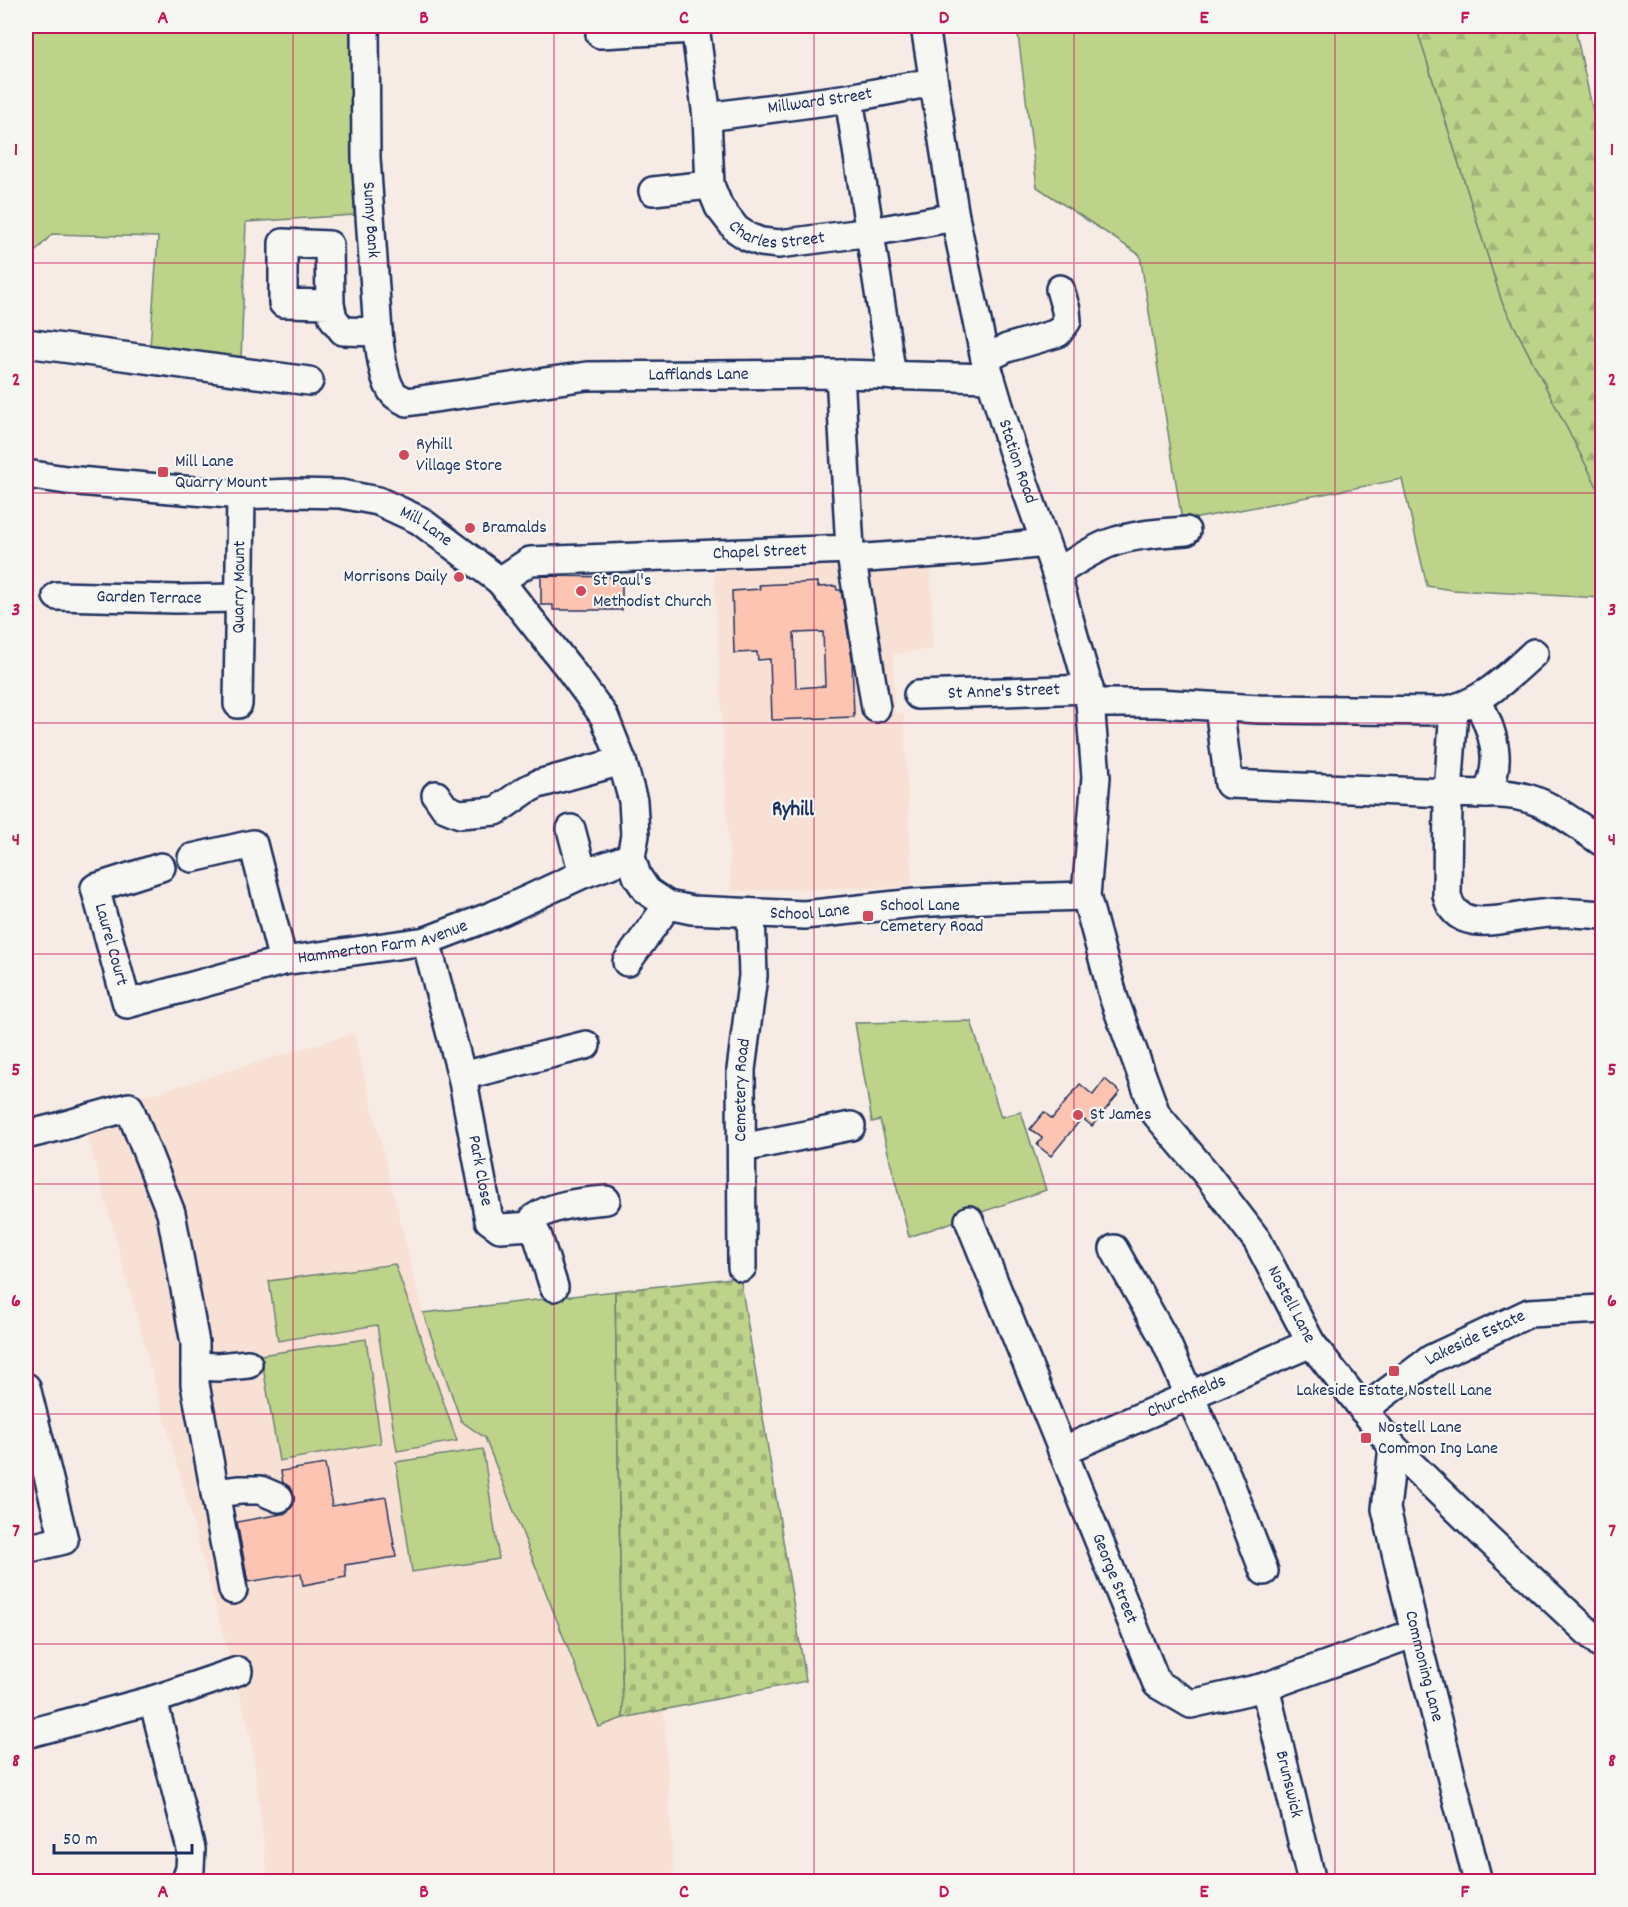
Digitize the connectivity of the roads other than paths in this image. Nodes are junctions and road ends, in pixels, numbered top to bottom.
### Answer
1 (365, 26) edge
2 (925, 26) edge
3 (695, 27) edge
4 (600, 34) dead end
5 (933, 82) junction
6 (849, 98) junction
7 (707, 117) junction
8 (710, 185) junction
9 (653, 191) dead end
10 (955, 217) junction
11 (871, 232) junction
12 (1060, 289) dead end
13 (330, 304) dead end
14 (378, 332) junction
15 (26, 342) edge
16 (988, 368) junction
17 (840, 374) junction
18 (892, 376) junction
19 (309, 381) dead end
20 (407, 402) joint
21 (26, 474) edge
22 (241, 495) junction
23 (1186, 531) dead end
24 (1045, 543) junction
25 (851, 554) junction
26 (1056, 573) junction
27 (500, 581) junction
28 (57, 596) dead end
29 (240, 598) junction
30 (1534, 653) dead end
31 (245, 687) dead end
32 (918, 695) dead end
33 (1090, 696) junction
34 (1466, 704) junction
35 (1219, 707) junction
36 (876, 708) dead end
37 (622, 761) junction
38 (1448, 793) junction
39 (1486, 794) junction
40 (436, 795) dead end
41 (571, 829) dead end
42 (1602, 842) edge
43 (631, 857) junction
44 (192, 858) dead end
45 (161, 867) dead end
46 (583, 874) junction
47 (1086, 896) junction
48 (668, 905) junction
49 (751, 913) junction
50 (1602, 915) edge
51 (426, 941) junction
52 (282, 962) junction
53 (627, 962) dead end
54 (127, 1005) joint
55 (586, 1045) dead end
56 (462, 1076) junction
57 (851, 1126) dead end
58 (26, 1135) edge
59 (742, 1149) junction
60 (606, 1200) dead end
61 (969, 1220) dead end
62 (532, 1226) junction
63 (1114, 1249) dead end
64 (742, 1267) dead end
65 (554, 1287) dead end
66 (1602, 1309) edge
67 (1311, 1343) junction
68 (248, 1364) dead end
69 (195, 1366) junction
70 (26, 1387) edge
71 (1190, 1397) junction
72 (1363, 1410) junction
73 (1393, 1447) junction
74 (1062, 1450) junction
75 (215, 1493) junction
76 (279, 1498) dead end
77 (26, 1549) edge
78 (1264, 1570) dead end
79 (233, 1590) dead end
80 (1415, 1632) junction
81 (1602, 1645) edge
82 (238, 1671) dead end
83 (1265, 1687) junction
84 (153, 1700) junction
85 (26, 1734) edge
86 (185, 1881) edge
87 (1312, 1881) edge
88 (1478, 1881) edge

1 - 14 street, Sunny Bank
2 - 5 street, Station Road
3 - 4 street
3 - 7 street, Charles Street
5 - 6 street, Millward Street
5 - 10 street, Station Road
6 - 7 street, Millward Street
6 - 11 street
7 - 8 street, Charles Street
8 - 9 street
8 - 11 street, Charles Street
10 - 11 street, Charles Street
10 - 16 street, Station Road
11 - 18 street
12 - 16 street
13 - 14 street
14 - 20 street, Sunny Bank
15 - 19 street
16 - 18 street, Lafflands Lane
16 - 24 street, Station Road
17 - 18 street, Lafflands Lane
17 - 20 street, Lafflands Lane
17 - 25 street
21 - 22 street, Mill Lane
22 - 27 street, Mill Lane
22 - 29 street, Quarry Mount
23 - 26 street
24 - 25 street, Chapel Street
24 - 26 street, Station Road
25 - 27 street, Chapel Street
25 - 36 street
26 - 33 street, Station Road
27 - 37 street, Mill Lane
28 - 29 street, Garden Terrace
29 - 31 street, Quarry Mount
30 - 34 street
32 - 33 street, St Anne's Street
33 - 35 street, St Anne's Street
33 - 47 street, Station Road
34 - 35 street, St Anne's Street
34 - 38 street
34 - 39 street
35 - 38 street
37 - 40 street
37 - 43 street, Mill Lane
38 - 39 street
38 - 50 street
39 - 42 street
41 - 46 street
43 - 46 street, Hammerton Farm Avenue
43 - 48 street, School Lane
44 - 52 street
45 - 54 street, Laurel Court
46 - 51 street, Hammerton Farm Avenue
47 - 49 street, School Lane
47 - 67 street, Nostell Lane
48 - 49 street, School Lane
48 - 53 street
49 - 59 street, Cemetery Road
51 - 52 street, Hammerton Farm Avenue
51 - 56 street, Park Close
52 - 54 street, Hammerton Farm Avenue
55 - 56 street
56 - 62 street, Park Close
57 - 59 street
58 - 69 street
59 - 64 street, Cemetery Road
60 - 62 street
61 - 74 street, George Street
62 - 65 street
63 - 71 street
66 - 72 street, Lakeside Estate
67 - 71 street, Churchfields
67 - 72 street, Nostell Lane
68 - 69 street
69 - 75 street
70 - 77 street
71 - 74 street, Churchfields
71 - 78 street
72 - 73 street, Nostell Lane
73 - 80 street, Commoning Lane
73 - 81 street, Nostell Lane
74 - 83 street, George Street
75 - 76 street
75 - 79 street
80 - 83 street, George Street
80 - 88 street, Commoning Lane
82 - 84 street
83 - 87 street, Brunswick
84 - 85 street
84 - 86 street

